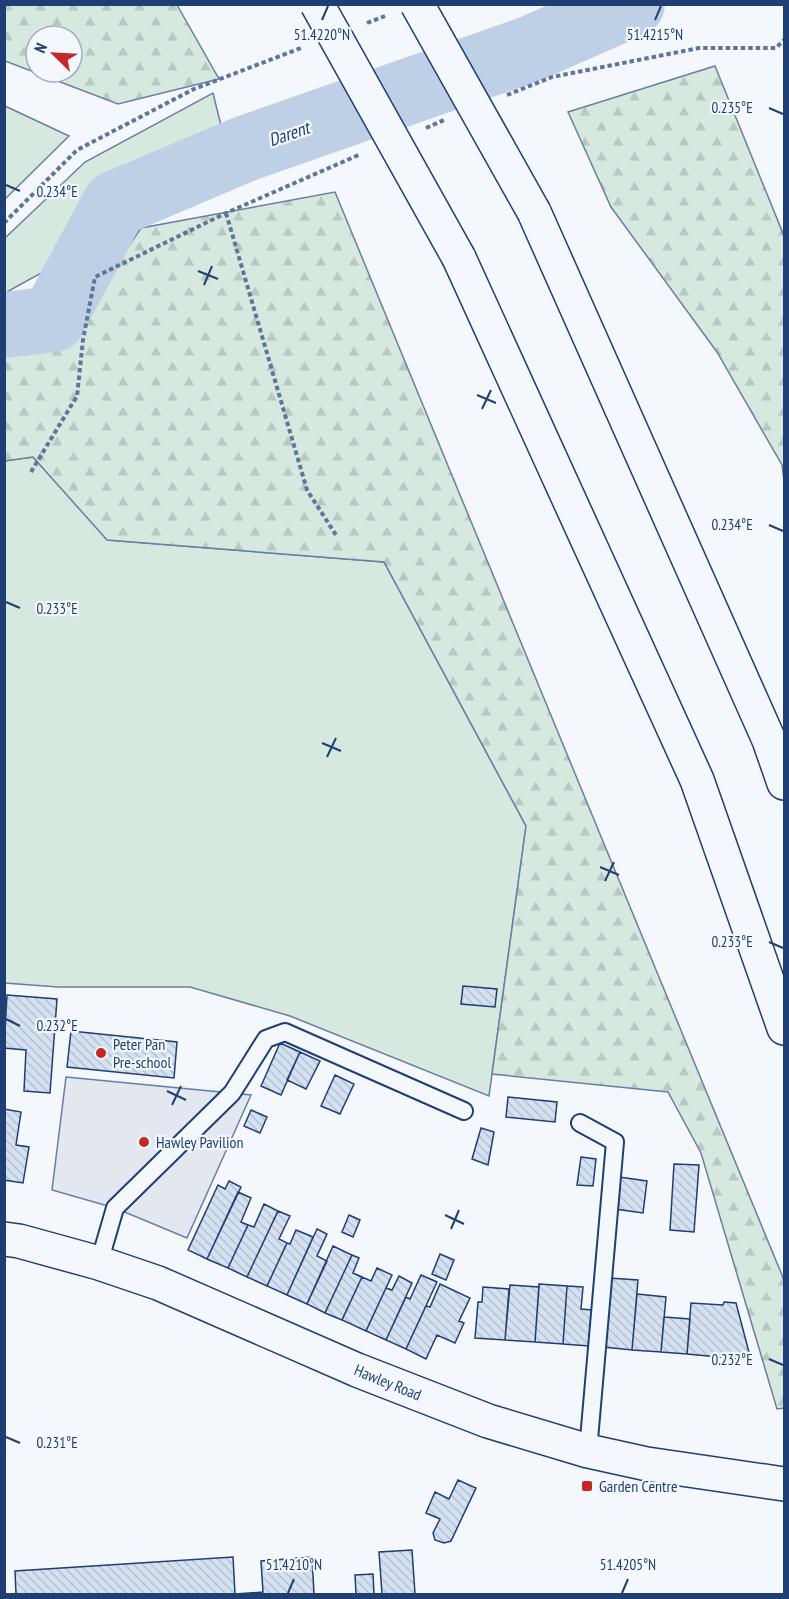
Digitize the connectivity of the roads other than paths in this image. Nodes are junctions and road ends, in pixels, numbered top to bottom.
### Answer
1 (317, 4) edge
2 (417, 4) edge
3 (784, 783) edge
4 (784, 1028) edge
5 (465, 1111) dead end
6 (579, 1123) dead end
7 (4, 1239) edge
8 (99, 1263) junction
9 (588, 1451) junction
10 (784, 1484) edge

1 - 4 main road, bridge
2 - 3 main road, bridge
5 - 8 lane
6 - 9 lane
7 - 8 main road, Hawley Road
8 - 9 main road, Hawley Road
9 - 10 main road, Hawley Road

